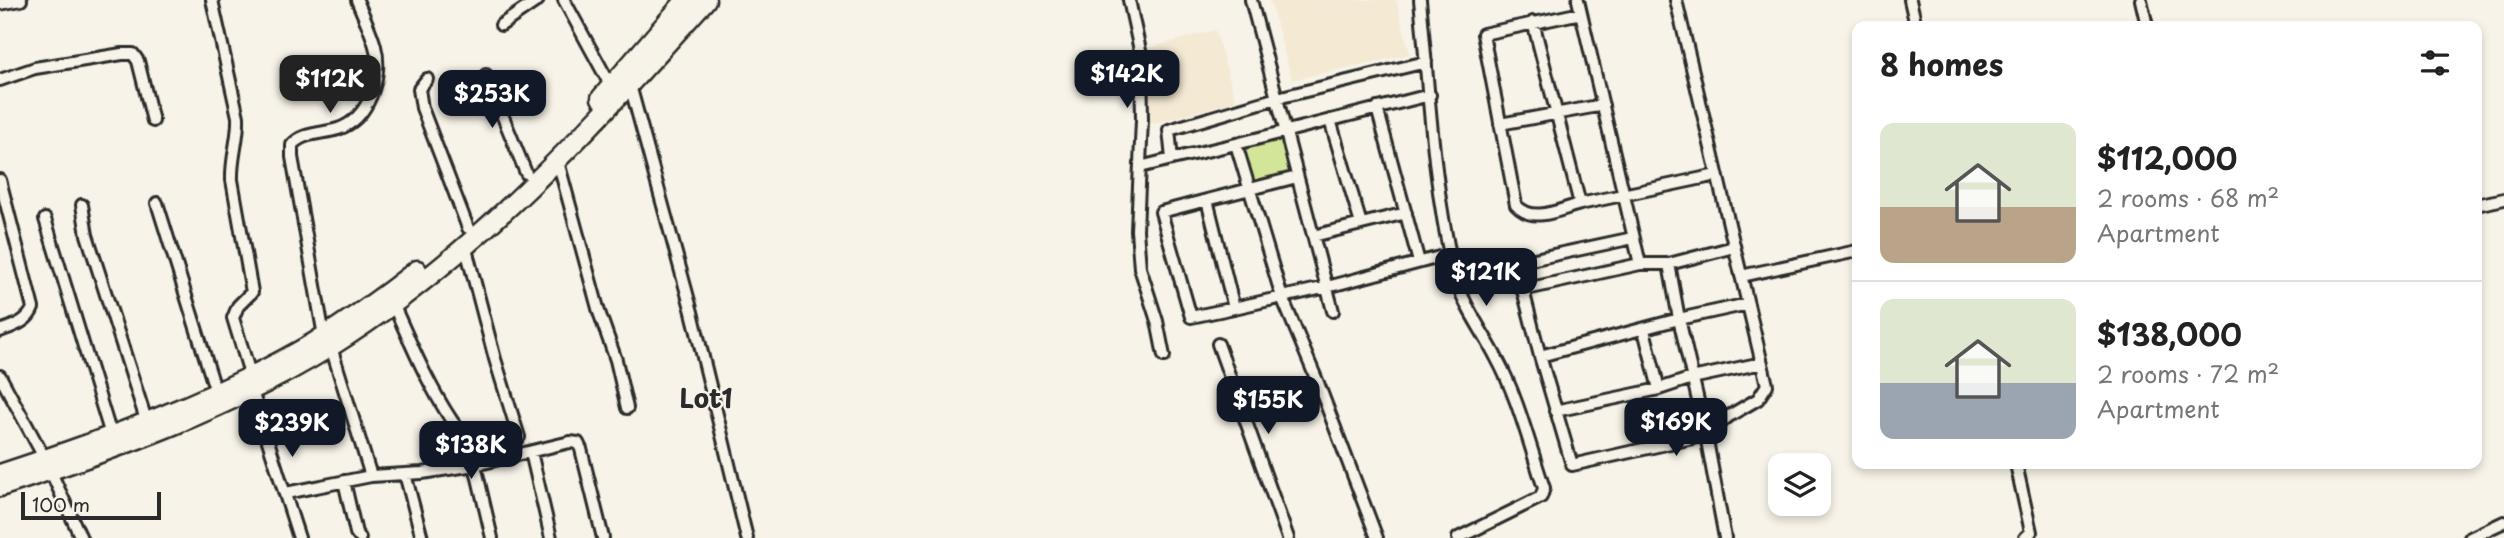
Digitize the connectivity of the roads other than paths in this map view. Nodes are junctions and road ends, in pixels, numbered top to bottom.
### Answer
1 (21, 0) edge
2 (212, 0) edge
3 (357, 0) edge
4 (538, 0) edge
5 (564, 0) edge
6 (686, 0) edge
7 (706, 0) edge
8 (1129, 0) edge
9 (1251, 0) edge
10 (1420, 0) edge
11 (1578, 0) edge
12 (1676, 0) edge
13 (1910, 0) edge
14 (2141, 0) edge
15 (0, 4) edge
16 (1581, 13) junction
17 (1915, 21) edge
18 (2146, 21) edge
19 (1532, 22) junction
20 (501, 25) dead end
21 (1426, 62) junction
22 (486, 75) dead end
23 (427, 79) dead end
24 (0, 80) edge
25 (619, 90) junction
26 (1430, 95) junction
27 (1277, 98) junction
28 (1602, 105) junction
29 (1377, 108) junction
30 (1555, 114) junction
31 (1330, 120) junction
32 (153, 121) dead end
33 (1500, 124) junction
34 (1285, 131) junction
35 (1236, 144) junction
36 (557, 158) junction
37 (1172, 159) junction
38 (1140, 167) junction
39 (526, 173) junction
40 (1717, 175) junction
41 (1297, 177) junction
42 (0, 180) edge
43 (1251, 189) junction
44 (1624, 196) junction
45 (2504, 199) edge
46 (1208, 201) junction
47 (157, 203) dead end
48 (1580, 204) junction
49 (2482, 204) edge
50 (82, 205) dead end
51 (1161, 212) junction
52 (1406, 213) junction
53 (1138, 218) junction
54 (45, 219) dead end
55 (1362, 224) junction
56 (1313, 236) junction
57 (467, 237) junction
58 (1633, 238) junction
59 (1734, 247) junction
60 (1852, 252) edge
61 (1451, 254) junction
62 (1419, 262) junction
63 (1640, 264) junction
64 (1669, 264) junction
65 (1741, 276) junction
66 (1326, 286) junction
67 (1522, 290) junction
68 (1282, 297) junction
69 (393, 304) junction
70 (1748, 304) junction
71 (1234, 307) junction
72 (1333, 311) dead end
73 (1679, 319) junction
74 (1644, 330) junction
75 (0, 331) edge
76 (327, 342) junction
77 (1218, 344) dead end
78 (1164, 356) dead end
79 (1539, 356) junction
80 (1762, 363) junction
81 (1692, 378) junction
82 (1, 379) edge
83 (251, 384) junction
84 (1658, 389) junction
85 (216, 392) junction
86 (627, 408) dead end
87 (1555, 411) junction
88 (147, 422) junction
89 (111, 435) junction
90 (1706, 435) junction
91 (519, 437) dead end
92 (531, 452) junction
93 (481, 463) junction
94 (48, 465) junction
95 (2017, 469) edge
96 (0, 474) edge
97 (405, 474) junction
98 (371, 476) junction
99 (344, 481) junction
100 (0, 487) edge
101 (286, 493) junction
102 (2504, 522) edge
103 (81, 538) edge
104 (299, 538) edge
105 (359, 538) edge
106 (422, 538) edge
107 (492, 538) edge
108 (551, 538) edge
109 (603, 538) edge
110 (747, 538) edge
111 (1288, 538) edge
112 (1377, 538) edge
113 (1458, 538) edge
114 (1725, 538) edge
115 (2025, 538) edge
116 (2470, 538) edge

1 - 15 street
2 - 83 street
3 - 76 street
4 - 20 street
5 - 25 street
6 - 25 highway
7 - 25 highway
8 - 38 street
9 - 27 street
10 - 21 street
11 - 16 street
12 - 40 street
13 - 17 street
14 - 18 street
16 - 19 street
16 - 28 street
19 - 30 street
19 - 33 street
21 - 26 street
21 - 27 street
22 - 39 street
23 - 57 street
24 - 32 street
25 - 36 highway
25 - 39 highway
25 - 110 street
26 - 29 street
26 - 61 street
27 - 34 street
27 - 37 street
28 - 30 street
28 - 44 street
29 - 31 street
29 - 52 street
30 - 33 street
30 - 48 street
31 - 34 street
31 - 55 street
33 - 48 street
34 - 35 street
34 - 41 street
35 - 37 street
35 - 43 street
36 - 57 highway
36 - 86 street
37 - 38 street
38 - 53 street
39 - 57 highway
40 - 44 street
40 - 59 street
41 - 43 street
41 - 56 street
42 - 75 street
43 - 46 street
43 - 68 street
44 - 48 street
44 - 58 street
45 - 49 street
46 - 51 street
46 - 71 street
47 - 85 street
50 - 88 street
51 - 53 street
51 - 71 street
52 - 55 street
52 - 62 street
53 - 78 street
54 - 89 street
55 - 56 street
56 - 66 street
57 - 69 highway
57 - 76 highway
57 - 91 street
58 - 63 street
58 - 67 street
59 - 64 street
59 - 65 street
60 - 65 street
61 - 62 street
61 - 113 street
62 - 66 street
63 - 64 street
63 - 67 street
64 - 73 street
65 - 70 street
66 - 68 street
66 - 72 street
67 - 79 street
68 - 71 street
68 - 112 street
69 - 76 highway
69 - 93 street
70 - 73 street
70 - 80 street
73 - 74 street
73 - 81 street
74 - 79 street
74 - 84 street
76 - 83 highway
76 - 98 street
77 - 111 street
79 - 87 street
80 - 81 street
80 - 90 street
81 - 84 street
81 - 90 street
82 - 94 street
83 - 85 highway
83 - 94 highway
83 - 101 street
84 - 87 street
85 - 88 highway
87 - 90 street
88 - 89 highway
89 - 94 highway
90 - 114 street
92 - 93 street
92 - 108 street
92 - 109 street
93 - 97 street
93 - 107 street
94 - 96 highway
94 - 100 highway
94 - 103 street
95 - 115 street
97 - 98 street
97 - 106 street
98 - 99 street
99 - 101 street
99 - 105 street
101 - 104 street
102 - 116 street

